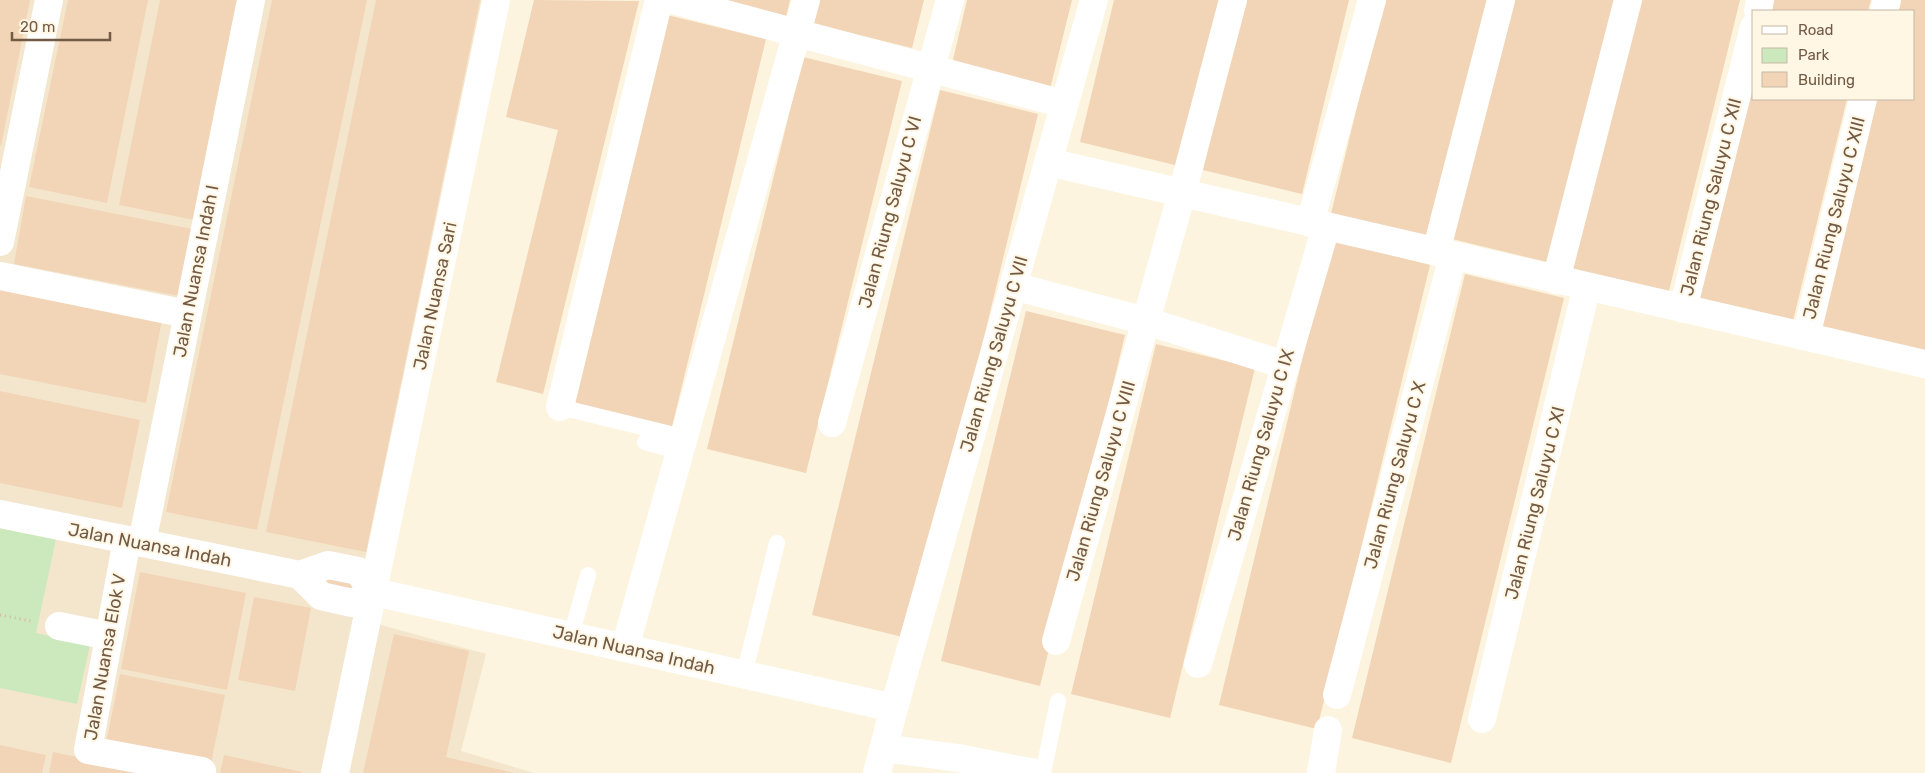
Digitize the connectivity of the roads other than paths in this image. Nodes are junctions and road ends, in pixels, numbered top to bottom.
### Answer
1 (49, 0) edge
2 (251, 0) edge
3 (496, 0) edge
4 (659, 0) edge
5 (673, 0) edge
6 (806, 0) edge
7 (950, 0) edge
8 (1094, 0) edge
9 (1233, 0) edge
10 (1372, 0) edge
11 (1501, 0) edge
12 (1628, 0) edge
13 (797, 33) junction
14 (1752, 35) edge
15 (930, 68) junction
16 (1863, 100) edge
17 (1064, 104) junction
18 (1048, 162) junction
19 (1182, 194) junction
20 (1318, 225) junction
21 (0, 242) edge
22 (1445, 254) junction
23 (0, 276) edge
24 (1556, 280) junction
25 (1013, 286) junction
26 (1587, 286) junction
27 (1684, 308) junction
28 (187, 314) junction
29 (1146, 321) junction
30 (1806, 337) junction
31 (1925, 364) edge
32 (1284, 365) junction
33 (560, 407) joint
34 (832, 424) dead end
35 (645, 442) dead end
36 (682, 445) junction
37 (0, 514) edge
38 (134, 542) junction
39 (777, 543) dead end
40 (300, 575) junction
41 (588, 575) dead end
42 (366, 581) junction
43 (59, 626) dead end
44 (109, 636) junction
45 (571, 636) junction
46 (1056, 641) dead end
47 (625, 648) junction
48 (1198, 664) dead end
49 (744, 675) junction
50 (1337, 695) dead end
51 (1058, 701) dead end
52 (894, 708) junction
53 (1482, 719) dead end
54 (1328, 730) dead end
55 (881, 760) edge
56 (202, 771) dead end
57 (336, 773) edge
58 (1034, 773) edge
59 (1043, 773) edge
60 (1322, 773) edge

1 - 21 street
2 - 28 street, Jalan Nuansa Indah I
3 - 42 street, Jalan Nuansa Sari
4 - 33 street
5 - 13 street
6 - 13 street
7 - 15 street, Jalan Riung Saluyu C VI
8 - 17 street, Jalan Riung Saluyu C VII
9 - 19 street
10 - 20 street, Jalan Riung Saluyu C IX
11 - 22 street, Jalan Riung Saluyu C X
12 - 24 street
13 - 15 street
13 - 36 street
14 - 27 street, Jalan Riung Saluyu C XII
15 - 17 street
15 - 34 street, Jalan Riung Saluyu C VI
16 - 30 street, Jalan Riung Saluyu C XIII
17 - 18 street, Jalan Riung Saluyu C VII
18 - 19 street
18 - 25 street, Jalan Riung Saluyu C VII
19 - 20 street
19 - 29 street, Jalan Riung Saluyu C VIII
20 - 22 street
20 - 32 street, Jalan Riung Saluyu C IX
22 - 24 street
22 - 50 street, Jalan Riung Saluyu C X
23 - 28 street
24 - 26 street
25 - 29 street
25 - 52 street, Jalan Riung Saluyu C VII
26 - 27 street
26 - 53 street, Jalan Riung Saluyu C XI
27 - 30 street
28 - 38 street, Jalan Nuansa Indah I
29 - 32 street
29 - 46 street, Jalan Riung Saluyu C VIII
30 - 31 street
32 - 48 street, Jalan Riung Saluyu C IX
33 - 36 lane
35 - 36 lane
36 - 47 street
37 - 38 street, Jalan Nuansa Indah
38 - 40 street, Jalan Nuansa Indah
38 - 44 street, Jalan Nuansa Elok V
39 - 49 lane
40 - 42 street, Jalan Nuansa Indah
40 - 42 street
41 - 45 lane
42 - 45 street, Jalan Nuansa Indah
42 - 57 street, Jalan Nuansa Sari
43 - 44 street
44 - 56 street, Jalan Nuansa Elok V
45 - 47 street, Jalan Nuansa Indah
47 - 49 street, Jalan Nuansa Indah
49 - 52 street, Jalan Nuansa Indah
51 - 59 lane
52 - 55 street, Jalan Riung Saluyu C VII
54 - 60 street
55 - 58 street

